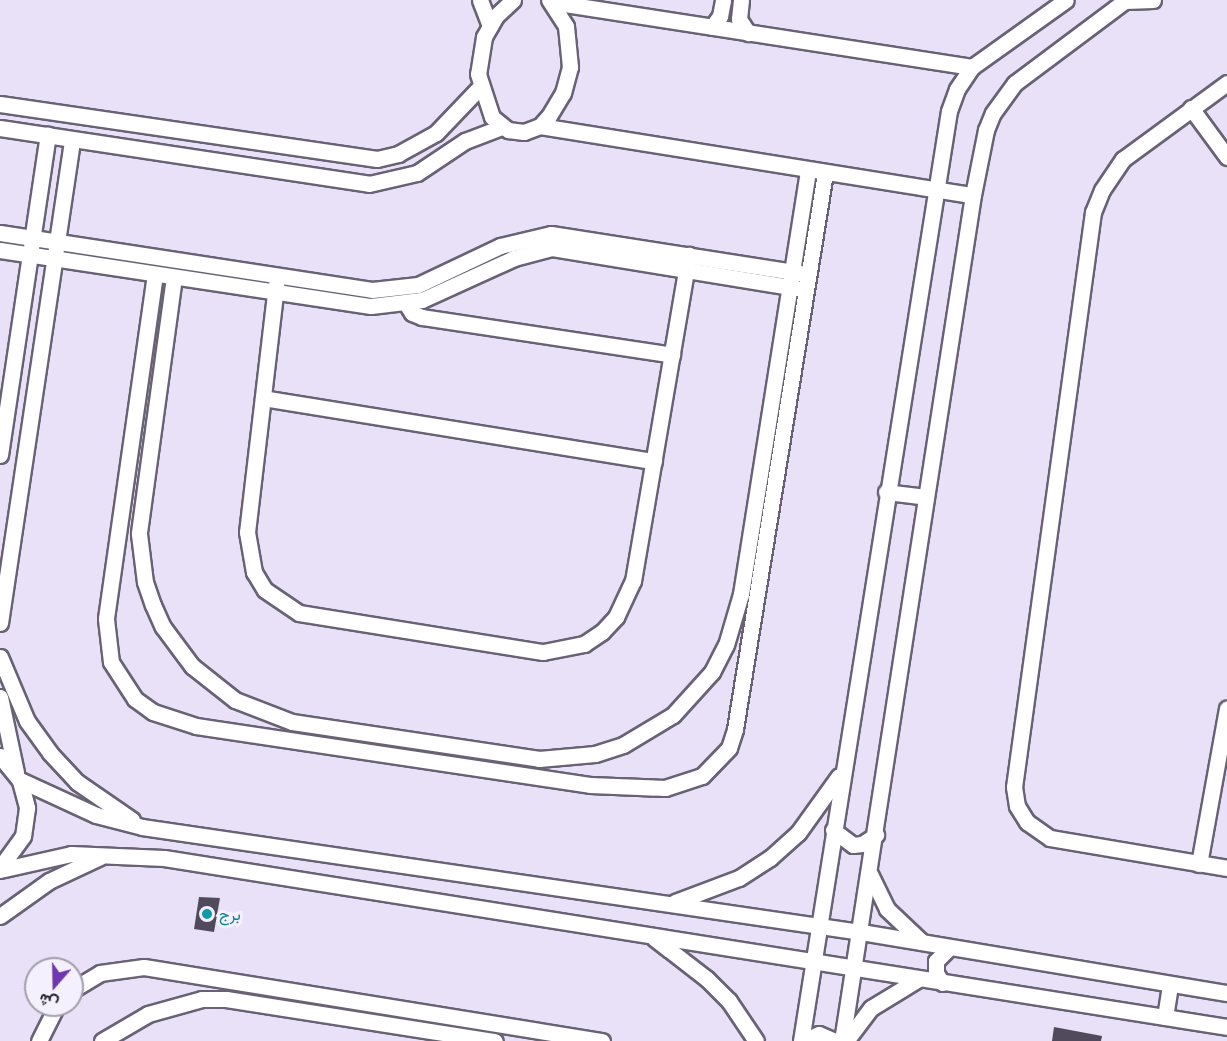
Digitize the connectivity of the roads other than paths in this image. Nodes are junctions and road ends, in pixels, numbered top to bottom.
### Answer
1 (480, 0) edge
2 (513, 0) edge
3 (723, 0) edge
4 (741, 0) edge
5 (1066, 0) edge
6 (1125, 0) edge
7 (1153, 0) edge
8 (551, 1) edge
9 (490, 26) junction
10 (712, 27) junction
11 (748, 33) junction
12 (972, 68) junction
13 (1227, 83) edge
14 (480, 87) junction
15 (0, 104) edge
16 (1191, 108) junction
17 (540, 126) junction
18 (502, 127) junction
19 (0, 128) edge
20 (48, 135) junction
21 (214, 137) junction
22 (72, 139) junction
23 (1227, 157) edge
24 (210, 160) junction
25 (808, 170) junction
26 (825, 173) junction
27 (934, 190) junction
28 (973, 195) junction
29 (0, 233) edge
30 (33, 238) junction
31 (56, 242) junction
32 (0, 250) edge
33 (30, 254) junction
34 (54, 258) junction
35 (688, 262) junction
36 (155, 274) junction
37 (174, 277) junction
38 (791, 279) junction
39 (808, 282) junction
40 (276, 285) junction
41 (407, 305) junction
42 (672, 355) junction
43 (263, 398) junction
44 (0, 454) edge
45 (654, 461) junction
46 (886, 492) junction
47 (925, 497) junction
48 (122, 511) junction
49 (141, 515) junction
50 (0, 623) edge
51 (0, 657) edge
52 (0, 697) edge
53 (1227, 709) edge
54 (414, 741) junction
55 (0, 756) edge
56 (412, 758) junction
57 (566, 759) junction
58 (842, 771) junction
59 (18, 778) junction
60 (563, 781) junction
61 (142, 827) junction
62 (833, 830) junction
63 (876, 835) junction
64 (109, 853) junction
65 (1199, 864) junction
66 (1227, 868) edge
67 (0, 869) edge
68 (870, 874) junction
69 (669, 904) junction
70 (0, 916) edge
71 (818, 926) junction
72 (861, 933) junction
73 (649, 935) junction
74 (924, 944) junction
75 (949, 948) junction
76 (813, 962) junction
77 (855, 968) junction
78 (917, 980) junction
79 (84, 983) edge
80 (942, 983) junction
81 (1170, 984) junction
82 (298, 991) junction
83 (1227, 993) edge
84 (296, 1007) junction
85 (51, 1017) edge
86 (1165, 1017) junction
87 (1227, 1027) edge
88 (39, 1041) edge
89 (102, 1041) edge
90 (495, 1041) edge
91 (602, 1041) edge
92 (756, 1041) edge
93 (802, 1041) edge
94 (835, 1041) edge
95 (844, 1041) edge

1 - 9 street
2 - 9 street
3 - 10 street
4 - 11 street
5 - 12 street
6 - 7 street
6 - 28 street
8 - 10 street
8 - 17 street
9 - 14 street
10 - 11 street
11 - 12 street
12 - 27 street
13 - 16 street
14 - 18 street
14 - 21 street
15 - 21 street
16 - 23 street
16 - 65 street
17 - 18 street
17 - 25 street
18 - 24 street
19 - 20 street
20 - 22 street
20 - 30 street
21 - 24 street
22 - 24 street
22 - 31 street
25 - 26 street
25 - 38 street
26 - 27 street
26 - 39 street
27 - 28 street
27 - 46 street
28 - 47 street
29 - 30 street
30 - 31 street
30 - 33 street
31 - 34 street
31 - 40 street
32 - 33 street
33 - 34 street
33 - 44 street
34 - 36 street
34 - 50 street
35 - 38 street
35 - 40 street
35 - 41 street
35 - 42 street
36 - 37 street
36 - 48 street
37 - 40 street
37 - 49 street
38 - 39 street
38 - 57 street
39 - 60 street
40 - 41 street
40 - 43 street
41 - 42 street
42 - 45 street
43 - 45 street
43 - 45 street
46 - 47 street
46 - 58 street
47 - 63 street
48 - 49 street
48 - 56 street
49 - 54 street
51 - 61 street
52 - 59 street
53 - 65 street
54 - 56 street
54 - 57 street
55 - 59 street
56 - 60 street
57 - 60 street
58 - 62 street
58 - 69 street
59 - 61 street
59 - 67 street
61 - 69 street
62 - 63 street
62 - 71 street
63 - 68 street
64 - 67 street
64 - 70 street
64 - 73 street
65 - 66 street
68 - 72 street
68 - 74 street
69 - 71 street
71 - 72 street
71 - 76 street
72 - 74 street
72 - 77 street
73 - 76 street
73 - 92 street
74 - 75 street
75 - 80 street
75 - 81 street
76 - 77 street
76 - 93 street
77 - 78 street
77 - 95 street
78 - 80 street
78 - 95 street
79 - 82 street
80 - 86 street
81 - 83 street
81 - 86 street
82 - 84 street
82 - 91 street
84 - 89 street
84 - 90 street
85 - 88 street
86 - 87 street
93 - 94 street

